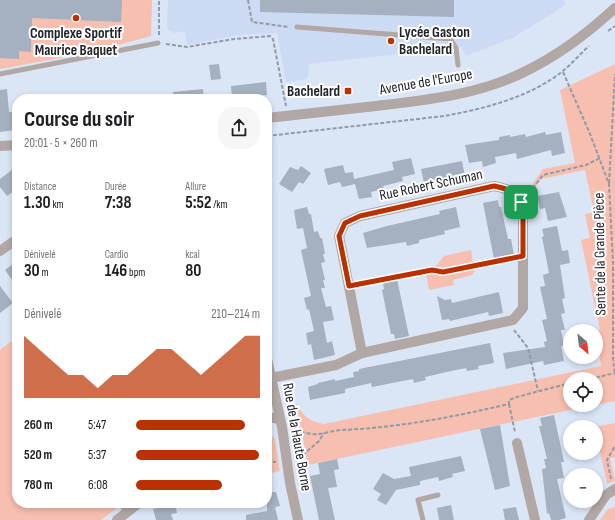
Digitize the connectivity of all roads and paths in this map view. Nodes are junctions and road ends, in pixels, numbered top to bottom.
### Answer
1 (159, 0) edge
2 (248, 0) edge
3 (615, 8) edge
4 (297, 27) joint
5 (158, 43) junction
6 (458, 65) dead end
7 (562, 71) dead end
8 (0, 74) edge
9 (615, 74) edge
10 (288, 116) junction
11 (272, 118) edge
12 (12, 145) edge
13 (0, 146) edge
14 (600, 158) junction
15 (609, 184) junction
16 (521, 202) junction
17 (12, 243) edge
18 (0, 251) edge
19 (523, 256) junction
20 (349, 286) junction
21 (508, 321) junction
22 (362, 353) junction
23 (615, 374) edge
24 (603, 376) edge
25 (272, 378) edge
26 (272, 383) edge
27 (563, 385) edge
28 (538, 391) junction
29 (275, 397) junction
30 (272, 400) edge
31 (509, 404) junction
32 (272, 418) edge
33 (280, 419) junction
34 (293, 424) dead end
35 (295, 430) junction
36 (296, 438) dead end
37 (517, 443) joint
38 (615, 446) edge
39 (297, 452) dead end
40 (298, 459) dead end
41 (614, 486) edge
42 (438, 495) dead end
43 (126, 512) edge
44 (116, 520) edge
45 (298, 520) edge
46 (423, 520) edge
47 (535, 520) edge
48 (589, 520) edge

1 - 5 path
2 - 4 path
3 - 10 street, Avenue de l'Europe
4 - 6 lane
5 - 8 lane
5 - 10 path
7 - 14 path, Sente de la Grande Pièce
9 - 15 path
10 - 11 street, Avenue de l'Europe
12 - 13 street
14 - 15 path, Sente de la Grande Pièce
14 - 16 path
15 - 23 path, Sente de la Grande Pièce
16 - 19 street
16 - 20 street, Rue Robert Schuman
17 - 18 street
19 - 20 path
19 - 21 street
20 - 22 street, Rue Robert Schuman
21 - 22 street
21 - 28 path
22 - 25 street
23 - 24 path
26 - 29 street, Rue de la Haute Borne
27 - 28 path
28 - 31 path
29 - 30 street
29 - 33 street, Rue de la Haute Borne
31 - 35 path
31 - 37 path
32 - 33 street
33 - 45 street, Rue de la Haute Borne
34 - 35 path
35 - 36 path
37 - 47 street
38 - 41 path
39 - 40 path
41 - 48 street
42 - 46 lane
43 - 44 street

